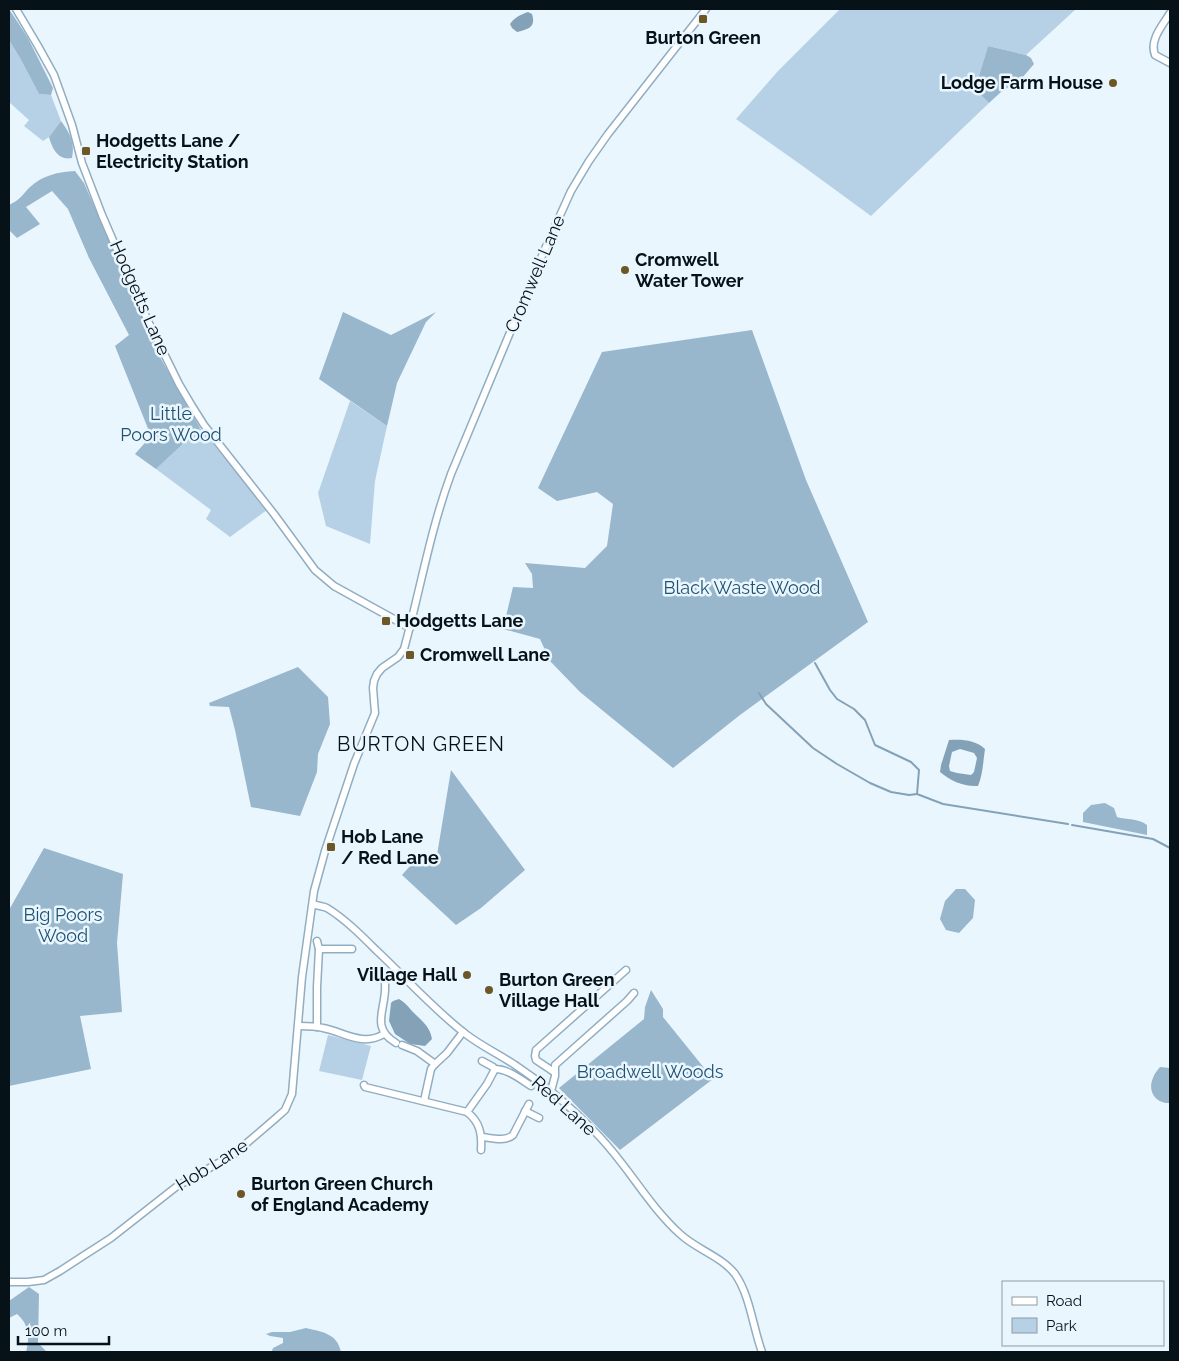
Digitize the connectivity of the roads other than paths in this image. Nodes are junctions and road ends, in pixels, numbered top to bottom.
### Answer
1 (16, 9) edge
2 (706, 9) edge
3 (1170, 13) edge
4 (1170, 63) edge
5 (410, 628) junction
6 (313, 904) junction
7 (317, 941) dead end
8 (319, 949) junction
9 (352, 949) dead end
10 (626, 970) dead end
11 (385, 984) dead end
12 (634, 994) dead end
13 (299, 1026) junction
14 (318, 1027) junction
15 (463, 1032) junction
16 (384, 1034) junction
17 (482, 1061) dead end
18 (435, 1064) junction
19 (495, 1070) junction
20 (554, 1072) junction
21 (364, 1085) dead end
22 (531, 1086) dead end
23 (551, 1091) junction
24 (424, 1101) junction
25 (529, 1104) dead end
26 (467, 1112) junction
27 (525, 1112) junction
28 (539, 1118) dead end
29 (482, 1137) junction
30 (481, 1150) dead end
31 (9, 1282) edge
32 (762, 1352) edge

1 - 5 street, Hodgetts Lane
2 - 5 street, Cromwell Lane
3 - 4 street
5 - 6 street, Cromwell Lane
6 - 13 street, Hob Lane
6 - 15 street, Red Lane
7 - 8 street
8 - 9 street
8 - 14 street
10 - 20 street
11 - 16 street
12 - 20 street
13 - 14 street
13 - 31 street, Hob Lane
14 - 16 street
15 - 18 street
15 - 23 street, Red Lane
16 - 18 street
17 - 19 street
18 - 24 street
19 - 22 street
19 - 26 street
20 - 23 street
21 - 24 street
23 - 32 street, Red Lane
24 - 26 street
25 - 27 street
26 - 29 street
27 - 28 street
27 - 29 street
29 - 30 street

